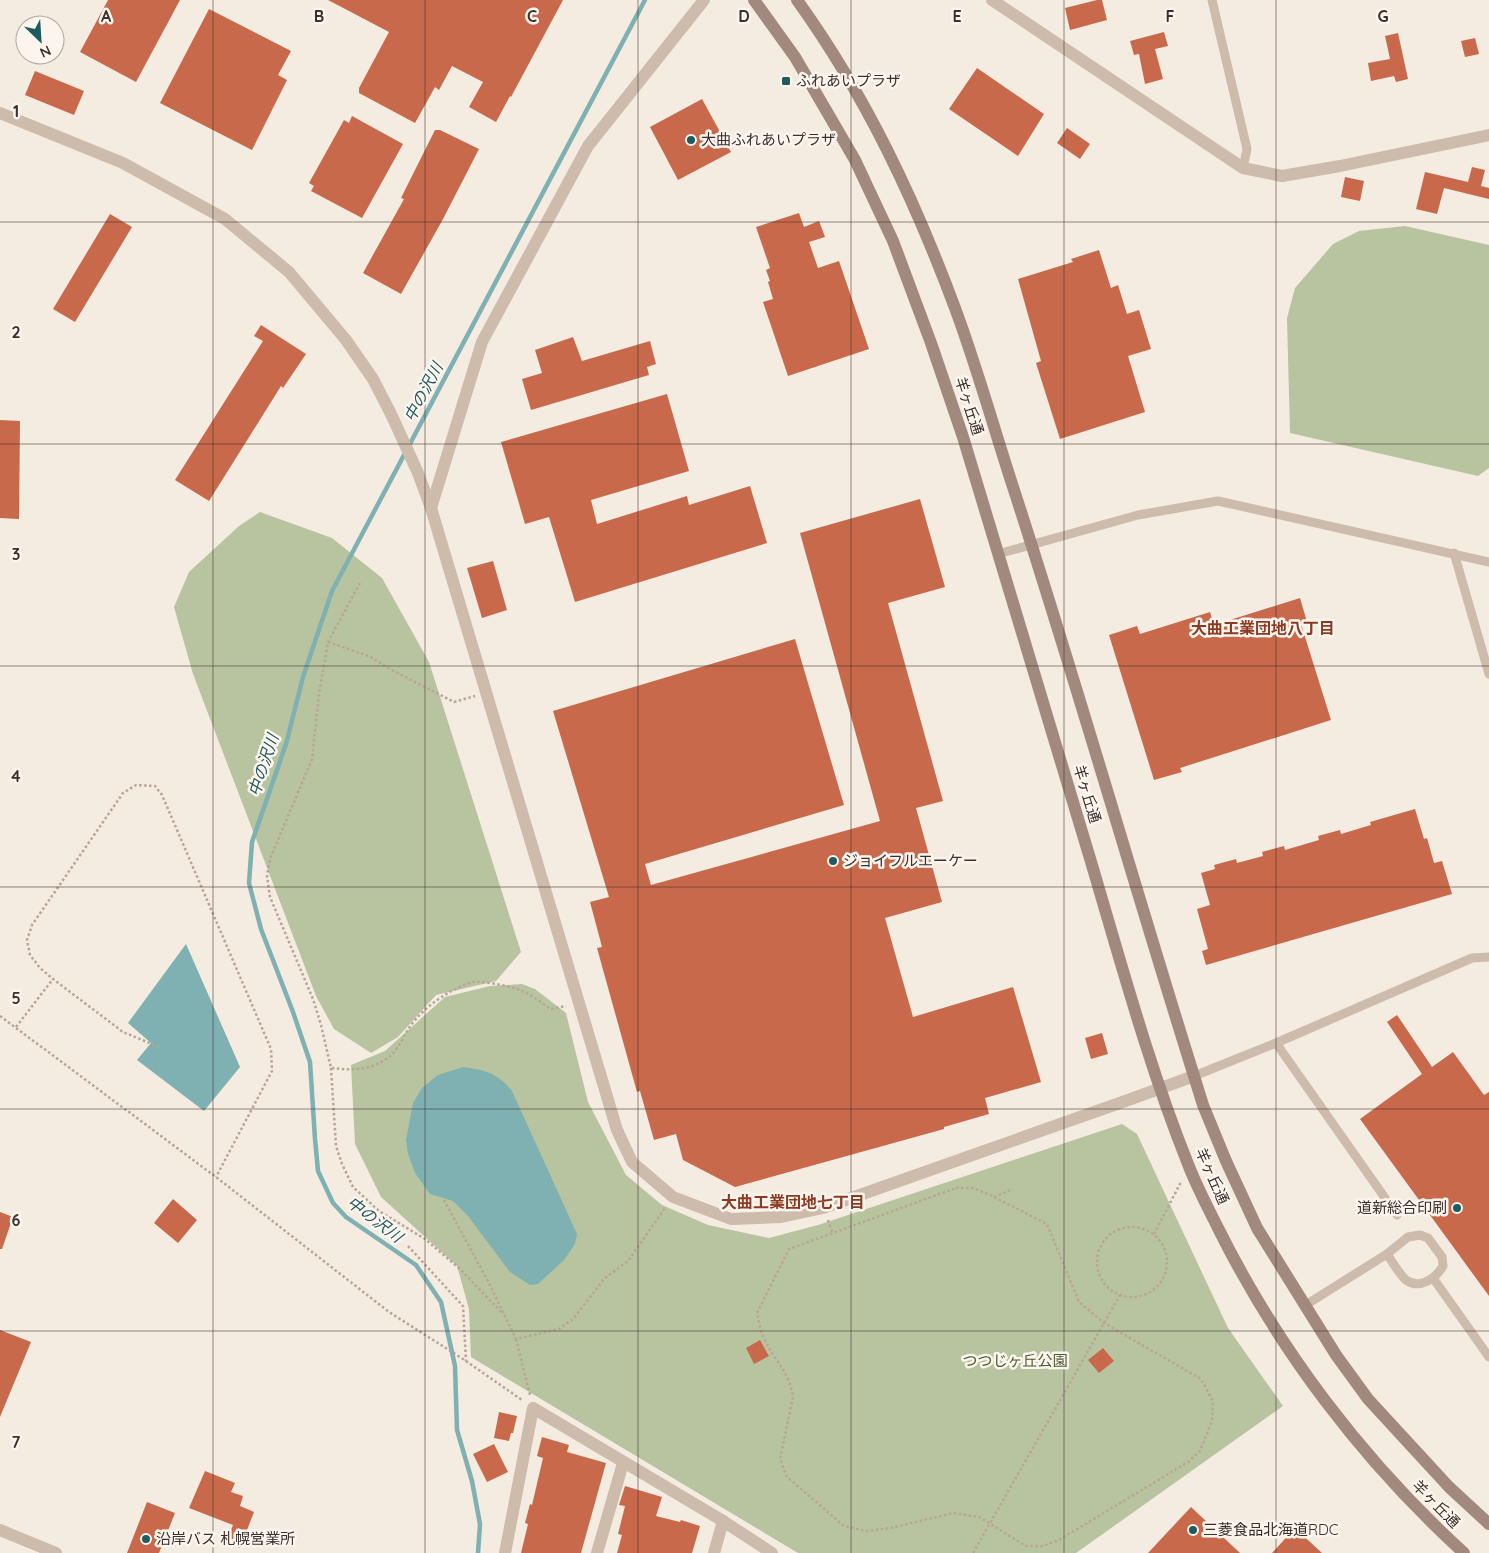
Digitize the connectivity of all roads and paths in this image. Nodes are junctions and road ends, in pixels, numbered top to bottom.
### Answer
1 (704, 0) edge
2 (754, 0) edge
3 (798, 0) edge
4 (992, 0) edge
5 (1212, 0) edge
6 (0, 113) edge
7 (1489, 135) edge
8 (1243, 168) junction
9 (431, 508) junction
10 (1032, 545) junction
11 (1454, 553) junction
12 (998, 554) junction
13 (1489, 562) edge
14 (360, 583) dead end
15 (328, 642) junction
16 (1489, 674) edge
17 (487, 693) junction
18 (1489, 957) edge
19 (53, 979) junction
20 (579, 1004) junction
21 (0, 1016) edge
22 (15, 1028) junction
23 (1276, 1043) junction
24 (159, 1047) dead end
25 (331, 1068) junction
26 (1194, 1076) junction
27 (1160, 1088) junction
28 (1189, 1167) junction
29 (216, 1178) junction
30 (1013, 1189) dead end
31 (673, 1197) junction
32 (994, 1197) junction
33 (444, 1200) dead end
34 (1397, 1214) dead end
35 (1154, 1234) junction
36 (408, 1246) dead end
37 (1386, 1254) junction
38 (1433, 1278) junction
39 (1120, 1295) junction
40 (1304, 1306) junction
41 (505, 1316) junction
42 (1104, 1323) junction
43 (516, 1339) junction
44 (1489, 1357) edge
45 (466, 1361) junction
46 (533, 1408) junction
47 (623, 1463) junction
48 (723, 1521) junction
49 (989, 1524) junction
50 (1489, 1524) edge
51 (0, 1530) edge
52 (56, 1553) edge
53 (505, 1553) edge
54 (597, 1553) edge
55 (714, 1553) edge
56 (772, 1553) edge
57 (973, 1553) edge
58 (1464, 1553) edge

1 - 9 street
2 - 12 main road, 羊ヶ丘通
3 - 10 main road, 羊ヶ丘通
4 - 8 street
5 - 8 lane
6 - 9 street
7 - 8 street
9 - 17 street
10 - 11 lane
10 - 12 lane
10 - 26 main road, 羊ヶ丘通
11 - 13 lane
11 - 16 lane
12 - 27 main road, 羊ヶ丘通
14 - 15 path
15 - 17 path
15 - 25 path
17 - 20 street
18 - 23 lane
19 - 22 path
19 - 24 path
19 - 29 path
20 - 25 path
20 - 31 street
21 - 22 path
22 - 29 path
23 - 26 lane
23 - 34 lane
25 - 41 path
26 - 27 street
26 - 40 main road, 羊ヶ丘通
27 - 28 main road, 羊ヶ丘通
27 - 31 street
28 - 35 path
28 - 58 main road, 羊ヶ丘通
29 - 45 path
30 - 32 path
31 - 43 path
32 - 42 path
32 - 49 path
33 - 41 path
35 - 39 path
35 - 39 path
36 - 45 path
37 - 38 lane
37 - 38 lane
37 - 40 lane
38 - 44 lane
39 - 42 path
40 - 50 main road, 羊ヶ丘通
41 - 43 path
42 - 49 path
42 - 49 path
43 - 46 path
45 - 46 path
46 - 47 street
46 - 53 street
47 - 48 street
47 - 54 street
48 - 55 street
48 - 56 street
49 - 57 path
51 - 52 street

